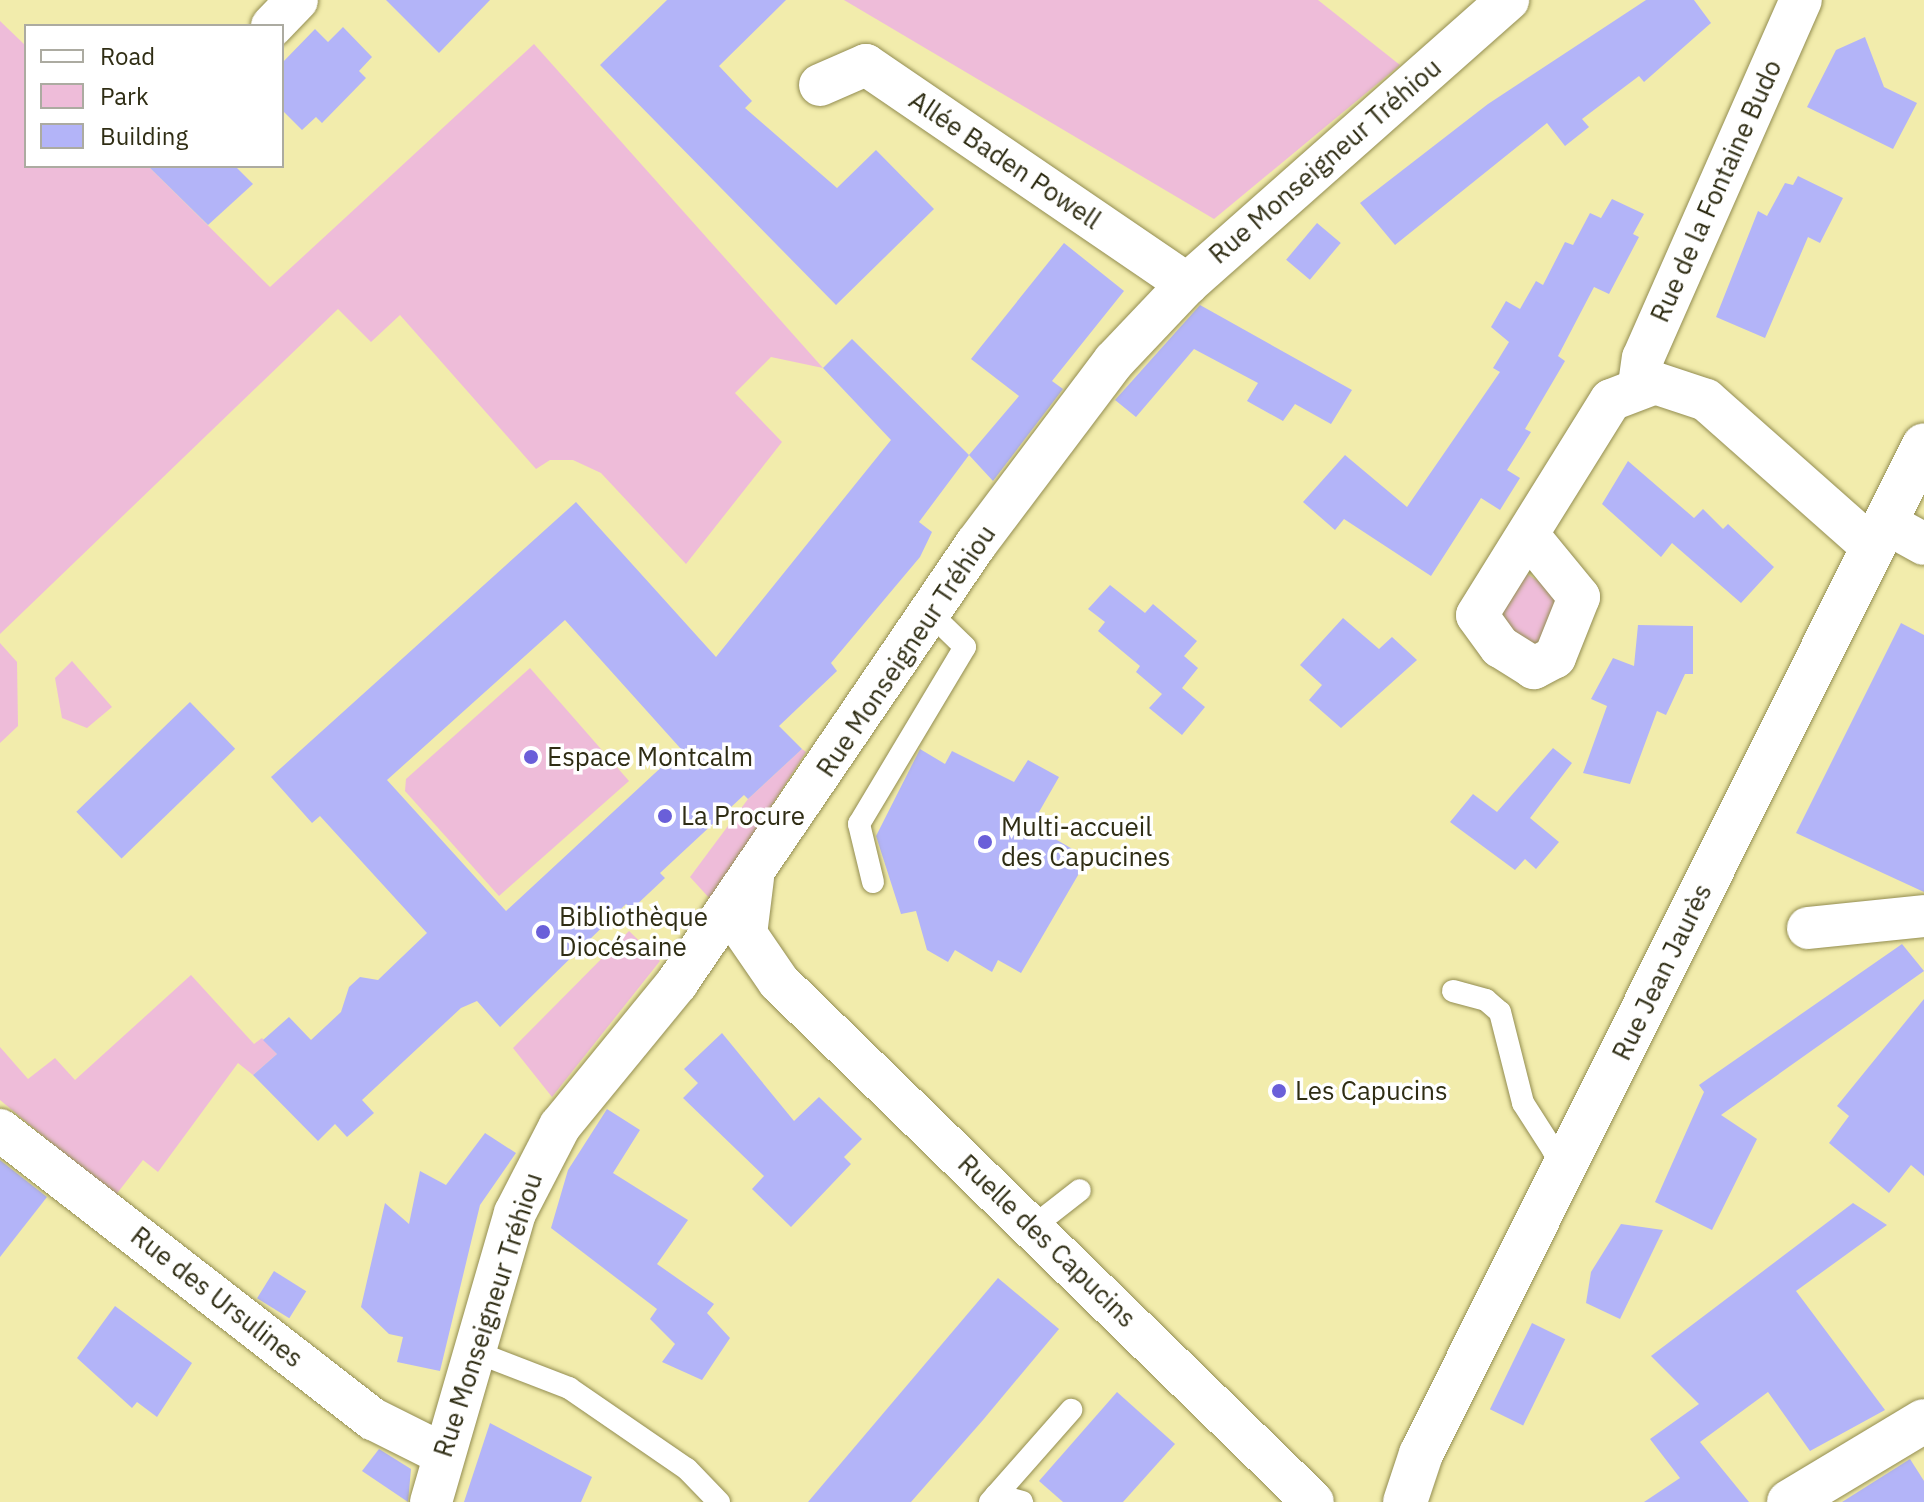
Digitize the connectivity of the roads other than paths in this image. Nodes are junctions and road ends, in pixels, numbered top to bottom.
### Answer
1 (297, 0) edge
2 (1508, 0) edge
3 (1801, 0) edge
4 (274, 24) edge
5 (820, 85) dead end
6 (1187, 284) junction
7 (1639, 385) junction
8 (1924, 445) edge
9 (1529, 536) dead end
10 (1879, 536) junction
11 (1924, 544) edge
12 (930, 613) junction
13 (754, 877) junction
14 (873, 882) dead end
15 (1924, 916) edge
16 (1808, 928) dead end
17 (779, 982) junction
18 (677, 983) junction
19 (1453, 991) dead end
20 (0, 1130) edge
21 (1568, 1157) junction
22 (1080, 1190) dead end
23 (1034, 1226) junction
24 (473, 1351) junction
25 (1071, 1410) dead end
26 (1924, 1421) edge
27 (441, 1453) junction
28 (993, 1499) edge
29 (431, 1502) edge
30 (719, 1502) edge
31 (1022, 1502) edge
32 (1313, 1502) edge
33 (1405, 1502) edge
34 (1789, 1502) edge

1 - 4 street
2 - 6 street, Rue Monseigneur Tréhiou
3 - 7 street, Rue de la Fontaine Budo
5 - 6 street, Allée Baden Powell
6 - 12 street, Rue Monseigneur Tréhiou
7 - 9 street
7 - 10 street
8 - 10 main road, Rue Jean Jaurès
10 - 11 street
10 - 21 main road, Rue Jean Jaurès
12 - 13 street, Rue Monseigneur Tréhiou
12 - 14 lane
13 - 17 street, Ruelle des Capucins
13 - 18 street, Rue Monseigneur Tréhiou
15 - 16 street
17 - 18 street, Ruelle des Capucins
17 - 23 street, Ruelle des Capucins
18 - 24 street, Rue Monseigneur Tréhiou
19 - 21 lane
20 - 27 street, Rue des Ursulines
21 - 33 main road, Rue Jean Jaurès
22 - 23 lane
23 - 32 street, Ruelle des Capucins
24 - 27 street, Rue Monseigneur Tréhiou
24 - 30 lane
25 - 28 lane
26 - 34 main road
27 - 29 street, Rue Monseigneur Tréhiou
28 - 31 lane

